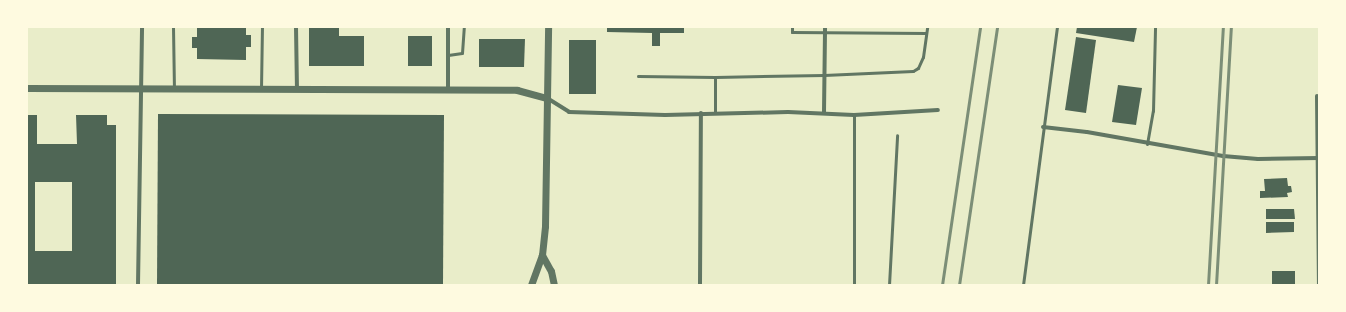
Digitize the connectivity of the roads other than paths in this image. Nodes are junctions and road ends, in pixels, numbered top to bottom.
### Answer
1 (142, 27) edge
2 (173, 27) edge
3 (262, 27) edge
4 (296, 27) edge
5 (448, 27) edge
6 (464, 27) edge
7 (548, 27) edge
8 (792, 27) edge
9 (927, 27) edge
10 (1057, 27) edge
11 (1155, 27) edge
12 (824, 29) edge
13 (926, 33) junction
14 (448, 55) junction
15 (824, 75) junction
16 (638, 76) dead end
17 (715, 77) junction
18 (27, 88) edge
19 (142, 88) junction
20 (174, 89) junction
21 (261, 89) junction
22 (297, 89) junction
23 (448, 90) junction
24 (1317, 96) dead end
25 (546, 98) junction
26 (938, 110) dead end
27 (701, 113) junction
28 (715, 113) junction
29 (824, 113) junction
30 (854, 115) junction
31 (1043, 127) junction
32 (897, 135) dead end
33 (1147, 144) junction
34 (1318, 158) edge
35 (542, 254) junction
36 (138, 285) edge
37 (531, 285) edge
38 (554, 285) edge
39 (700, 285) edge
40 (854, 285) edge
41 (889, 285) edge
42 (1024, 285) edge
43 (1318, 285) edge

1 - 19 street
2 - 20 lane
3 - 21 lane
4 - 22 street
5 - 14 street
6 - 14 lane
7 - 25 street
8 - 12 lane
9 - 13 lane
10 - 31 lane
11 - 33 lane
12 - 13 lane
12 - 15 street
13 - 15 lane
14 - 23 street
15 - 17 lane
15 - 29 street
16 - 17 lane
17 - 28 lane
18 - 19 street
19 - 20 street
19 - 36 street
20 - 21 street
21 - 22 street
22 - 23 street
23 - 25 street
24 - 34 street
25 - 27 street
25 - 35 street
26 - 30 street
27 - 28 street
27 - 39 street
28 - 29 street
29 - 30 street
30 - 40 lane
31 - 33 street
31 - 42 lane
32 - 41 lane
33 - 34 street
34 - 43 street
35 - 37 street
35 - 38 street

